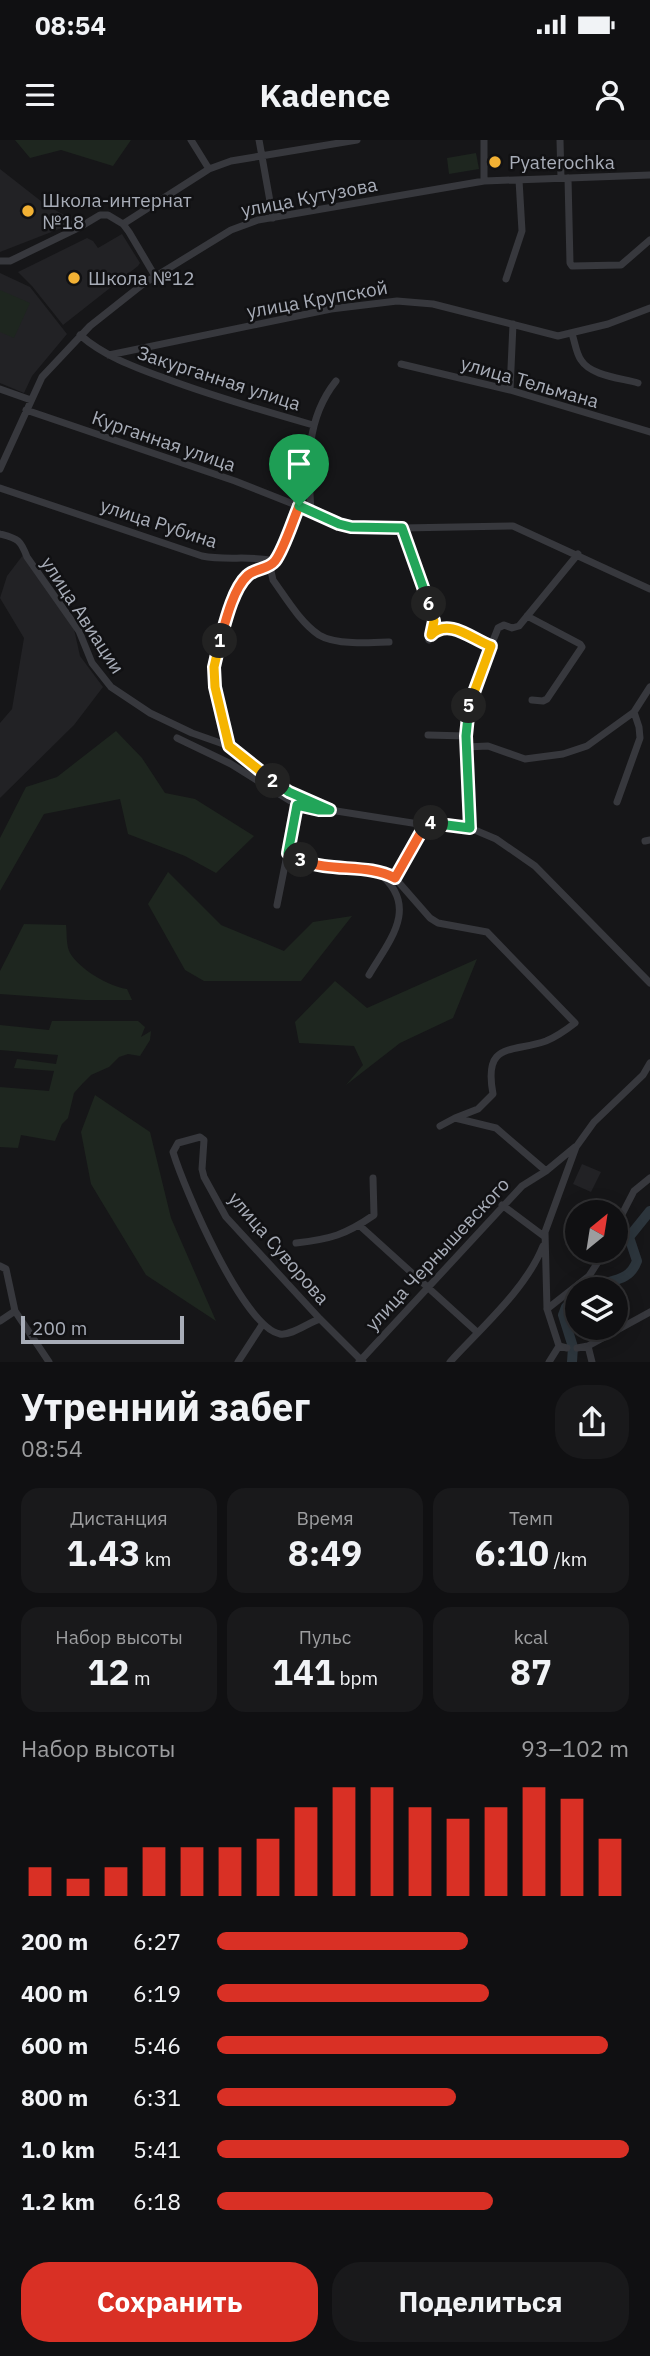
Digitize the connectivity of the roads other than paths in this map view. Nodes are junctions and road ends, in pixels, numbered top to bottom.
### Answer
1 (191, 140) edge
2 (259, 140) edge
3 (357, 140) edge
4 (484, 140) edge
5 (560, 140) edge
6 (262, 155) junction
7 (209, 169) junction
8 (650, 175) edge
9 (564, 178) junction
10 (519, 180) junction
11 (484, 181) junction
12 (273, 218) junction
13 (123, 224) junction
14 (650, 240) edge
15 (0, 261) edge
16 (155, 276) junction
17 (506, 279) dead end
18 (650, 308) edge
19 (513, 324) junction
20 (572, 334) junction
21 (80, 335) junction
22 (109, 355) junction
23 (401, 364) dead end
24 (335, 382) dead end
25 (638, 383) dead end
26 (0, 389) edge
27 (509, 390) junction
28 (31, 400) junction
29 (26, 410) junction
30 (313, 425) junction
31 (650, 432) edge
32 (0, 469) edge
33 (0, 488) edge
34 (299, 506) junction
35 (311, 511) junction
36 (402, 528) junction
37 (0, 534) edge
38 (578, 554) junction
39 (275, 561) junction
40 (650, 589) edge
41 (527, 616) junction
42 (389, 642) dead end
43 (491, 646) junction
44 (650, 687) edge
45 (532, 700) dead end
46 (634, 712) junction
47 (639, 727) junction
48 (650, 730) edge
49 (428, 735) dead end
50 (466, 736) junction
51 (177, 738) dead end
52 (229, 746) junction
53 (466, 747) junction
54 (617, 802) dead end
55 (297, 805) junction
56 (330, 810) junction
57 (425, 825) junction
58 (470, 828) junction
59 (288, 853) junction
60 (377, 871) junction
61 (395, 878) junction
62 (277, 905) dead end
63 (369, 975) dead end
64 (650, 983) edge
65 (650, 1063) edge
66 (455, 1118) junction
67 (440, 1125) dead end
68 (576, 1147) junction
69 (545, 1171) junction
70 (373, 1178) dead end
71 (650, 1178) edge
72 (628, 1203) edge
73 (502, 1205) junction
74 (359, 1225) junction
75 (545, 1239) junction
76 (296, 1243) dead end
77 (597, 1264) edge
78 (0, 1266) edge
79 (428, 1287) junction
80 (547, 1309) junction
81 (15, 1311) junction
82 (650, 1312) edge
83 (320, 1319) junction
84 (0, 1321) edge
85 (262, 1325) junction
86 (477, 1332) junction
87 (587, 1346) junction
88 (578, 1348) dead end
89 (361, 1361) edge
90 (49, 1362) edge
91 (238, 1362) edge
92 (450, 1362) edge
93 (549, 1362) edge
94 (592, 1362) edge

1 - 7 street
2 - 6 street
3 - 6 street
4 - 11 street
5 - 9 street
6 - 7 street
6 - 12 street
7 - 13 street
8 - 9 street, улица Кутузова
9 - 10 street, улица Кутузова
9 - 14 street
10 - 11 street, улица Кутузова
10 - 17 street
11 - 12 street, улица Кутузова
12 - 16 street, улица Кутузова
13 - 15 street
13 - 16 street
16 - 21 street, улица Кутузова
18 - 20 street, улица Крупской
19 - 20 street, улица Крупской
19 - 22 street, улица Крупской
19 - 27 street
20 - 25 street
21 - 22 street, Закурганная улица
21 - 28 street, улица Кутузова
22 - 30 street, Закурганная улица
23 - 27 street, улица Тельмана
24 - 30 street
26 - 28 street
27 - 31 street, улица Тельмана
28 - 29 street, улица Кутузова
29 - 32 street, улица Кутузова
29 - 34 street, Курганная улица
30 - 35 street
33 - 39 street, улица Рубина
34 - 35 street, Курганная улица
34 - 39 street
35 - 36 street, Курганная улица
36 - 38 street, Курганная улица
36 - 43 street
37 - 52 street, улица Авиации
38 - 40 street, Курганная улица
38 - 41 street
39 - 42 street
39 - 52 street
41 - 43 street
41 - 45 street
43 - 50 street
44 - 46 street
46 - 47 street
46 - 53 street
47 - 48 street
47 - 54 street
49 - 50 street
50 - 53 street
51 - 55 street, улица Авиации
52 - 56 street, улица Авиации
53 - 58 street
55 - 56 street, улица Авиации
55 - 59 street
56 - 57 street, улица Авиации
57 - 58 street, улица Авиации
57 - 61 street
58 - 64 street, улица Авиации
59 - 60 street
59 - 62 street
60 - 61 street
60 - 63 street
61 - 66 street
65 - 68 street
66 - 67 street
66 - 69 street
68 - 69 street, улица Чернышевского
68 - 75 street
69 - 73 street, улица Чернышевского
70 - 74 street
71 - 72 street
73 - 75 street
73 - 79 street, улица Чернышевского
74 - 76 street
74 - 79 street
75 - 80 street
75 - 86 street
77 - 80 street
78 - 81 street
79 - 86 street
79 - 89 street, улица Чернышевского
80 - 93 street
81 - 84 street
81 - 90 street
82 - 87 street
83 - 85 street
83 - 85 street, улица Суворова
83 - 89 street, улица Суворова
85 - 91 street
86 - 92 street
87 - 88 street
87 - 94 street

